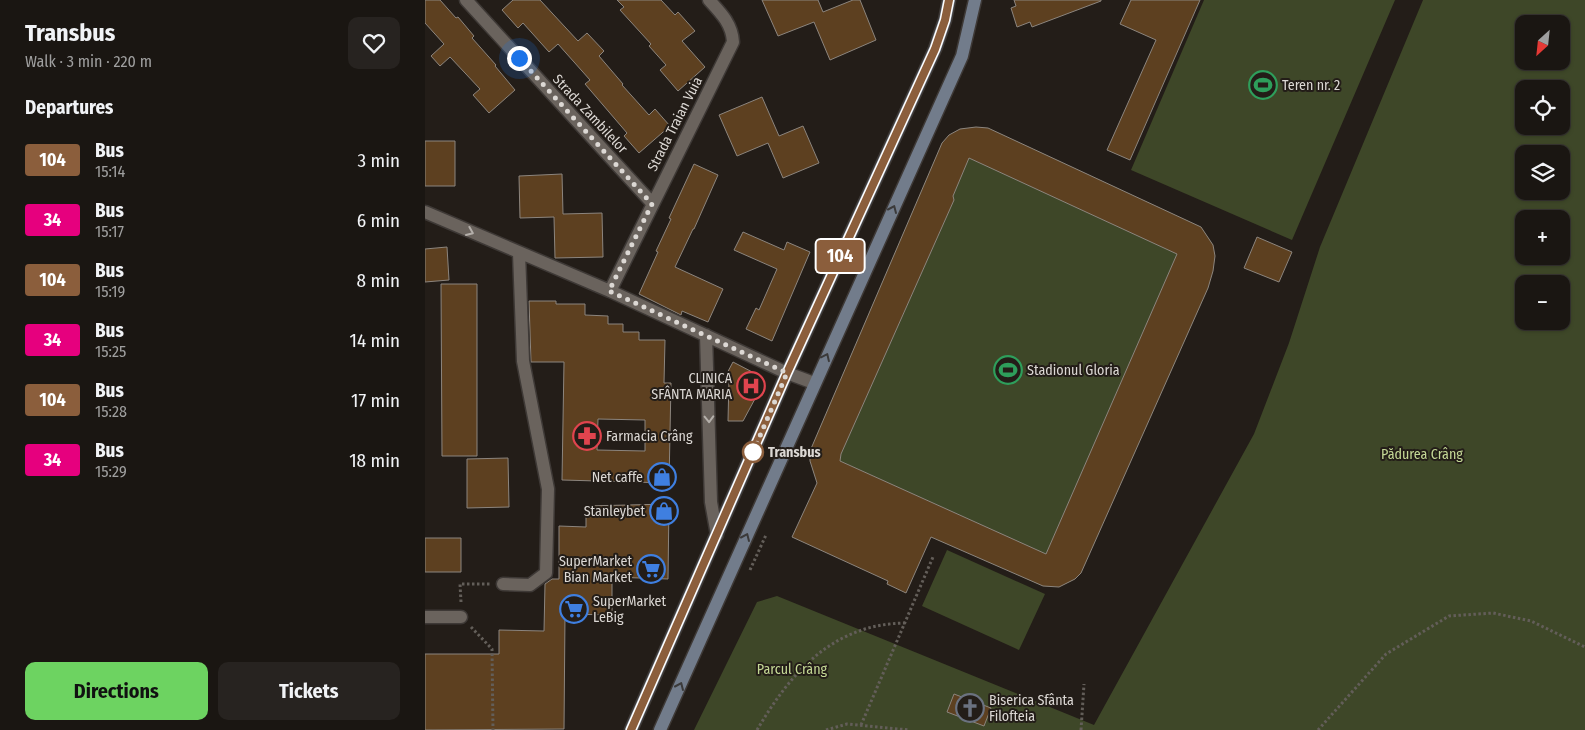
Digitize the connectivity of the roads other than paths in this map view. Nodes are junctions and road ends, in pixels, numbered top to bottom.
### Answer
1 (466, 0) edge
2 (709, 0) edge
3 (949, 0) edge
4 (975, 0) edge
5 (721, 6) edge
6 (652, 204) junction
7 (425, 212) edge
8 (519, 252) junction
9 (609, 291) junction
10 (706, 335) junction
11 (787, 373) junction
12 (814, 383) junction
13 (717, 535) junction
14 (503, 584) road end
15 (425, 617) edge
16 (461, 617) road end
17 (631, 730) edge
18 (659, 730) edge

1 - 6 street, Strada Zambilelor
2 - 5 street, Strada Traian Vuia
3 - 11 main road
12 -> 4 main road
5 - 6 street, Strada Traian Vuia
6 - 9 street, Strada Traian Vuia
7 -> 8 street
8 - 9 street
8 - 14 street
9 - 10 street
10 - 11 street
10 -> 13 street
11 - 12 street
11 - 13 main road
18 -> 12 main road
13 - 17 main road
15 - 16 street

